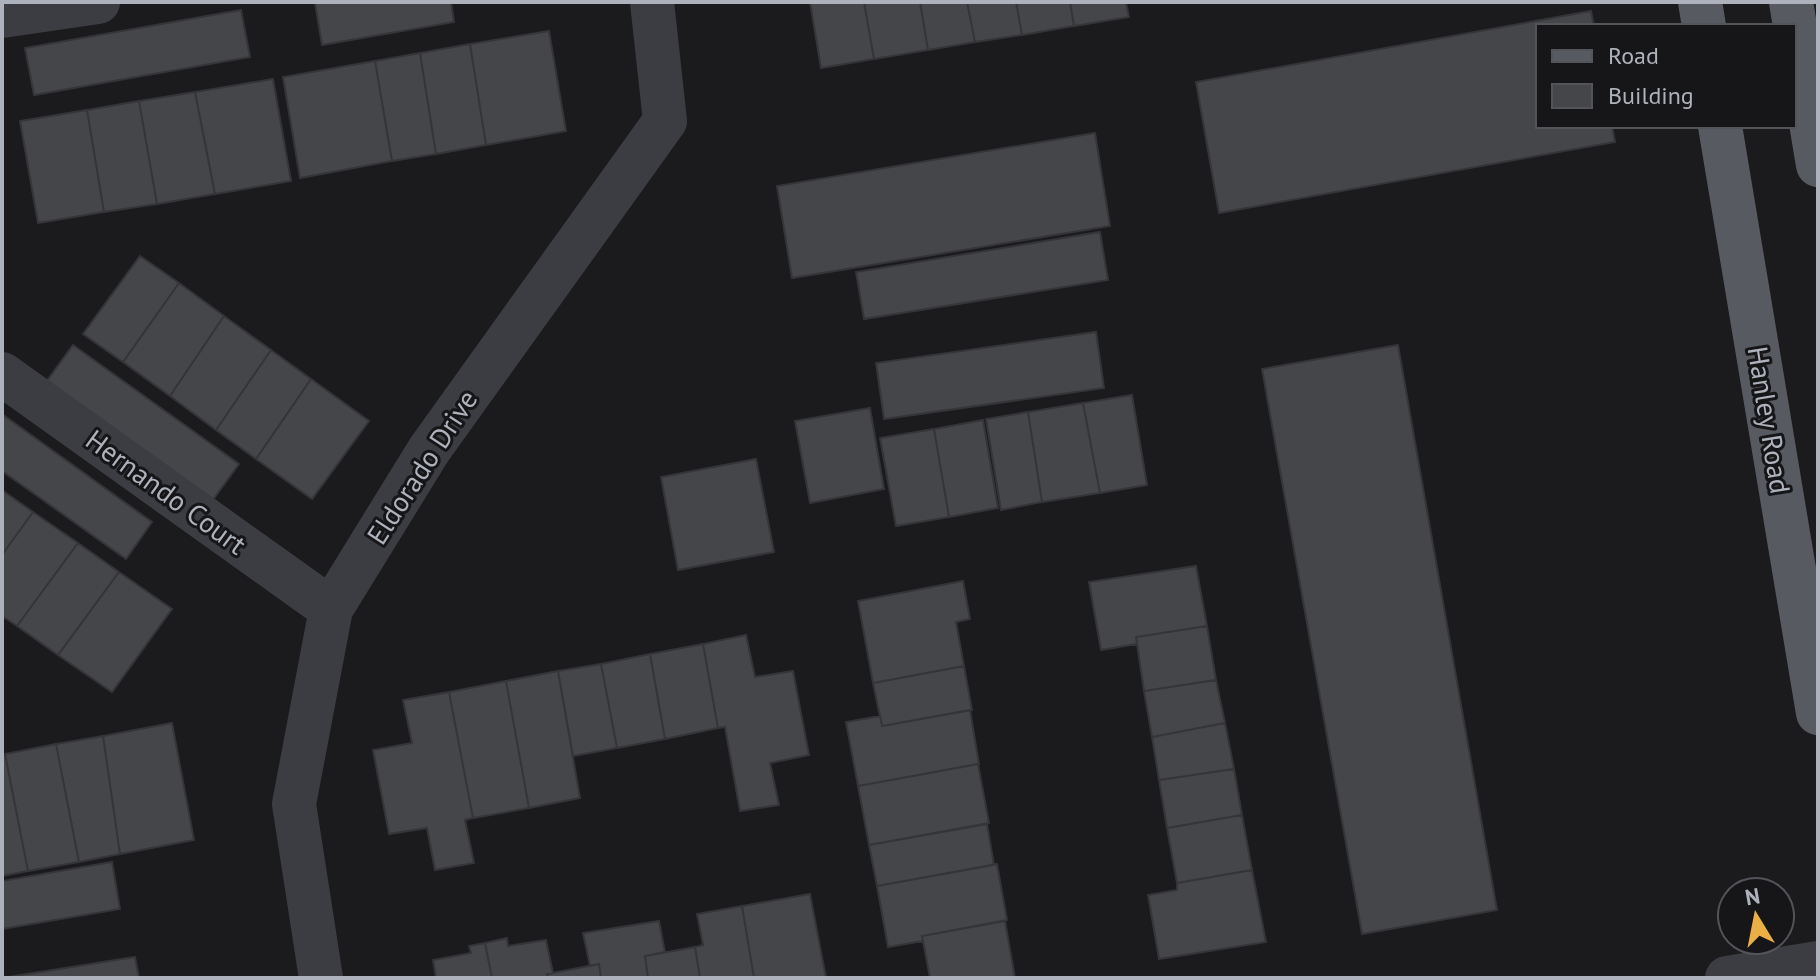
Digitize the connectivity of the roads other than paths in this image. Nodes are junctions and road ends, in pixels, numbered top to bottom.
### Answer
1 (98, 2) edge
2 (652, 2) edge
3 (1700, 2) edge
4 (1791, 2) edge
5 (2, 16) edge
6 (1704, 24) edge
7 (1795, 24) edge
8 (1796, 32) edge
9 (1720, 128) edge
10 (1818, 165) edge
11 (2, 374) edge
12 (331, 609) junction
13 (1818, 713) edge
14 (1818, 963) edge
15 (321, 978) edge
16 (1727, 978) edge

1 - 5 street
2 - 12 street, Eldorado Drive
3 - 6 main road
4 - 7 main road
8 - 10 main road
9 - 13 main road, Hanley Road
11 - 12 street, Hernando Court
12 - 15 street, Eldorado Drive
14 - 16 street

